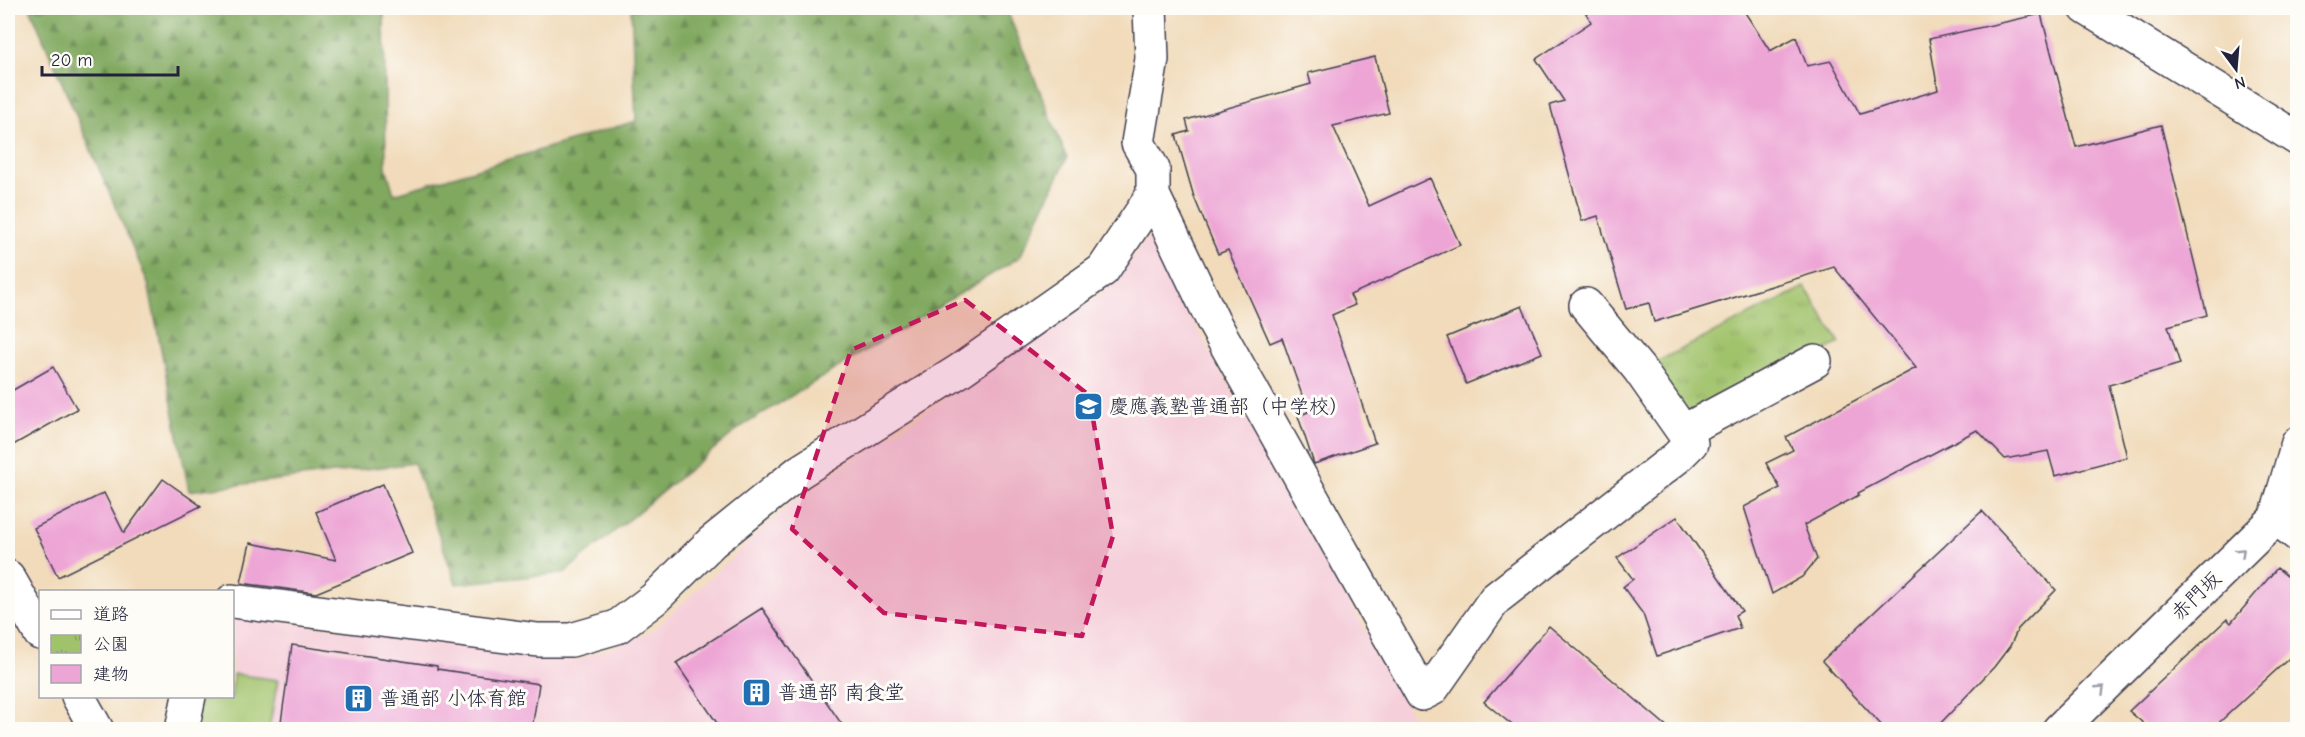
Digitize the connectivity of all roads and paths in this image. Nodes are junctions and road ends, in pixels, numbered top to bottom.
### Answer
1 (1150, 8) edge
2 (2086, 8) edge
3 (2298, 140) edge
4 (1154, 195) junction
5 (1586, 305) dead end
6 (1815, 361) dead end
7 (1684, 432) junction
8 (2298, 442) edge
9 (2287, 526) edge
10 (8, 577) edge
11 (234, 601) edge
12 (39, 631) edge
13 (79, 698) edge
14 (189, 698) edge
15 (98, 729) edge
16 (182, 729) edge
17 (2059, 729) edge

1 - 4 street
2 - 3 street
4 - 7 street
4 - 11 street
5 - 7 street
6 - 7 street
8 - 9 street, 赤門坂
17 -> 9 street, 赤門坂
10 - 12 street
13 - 15 street
14 - 16 street

